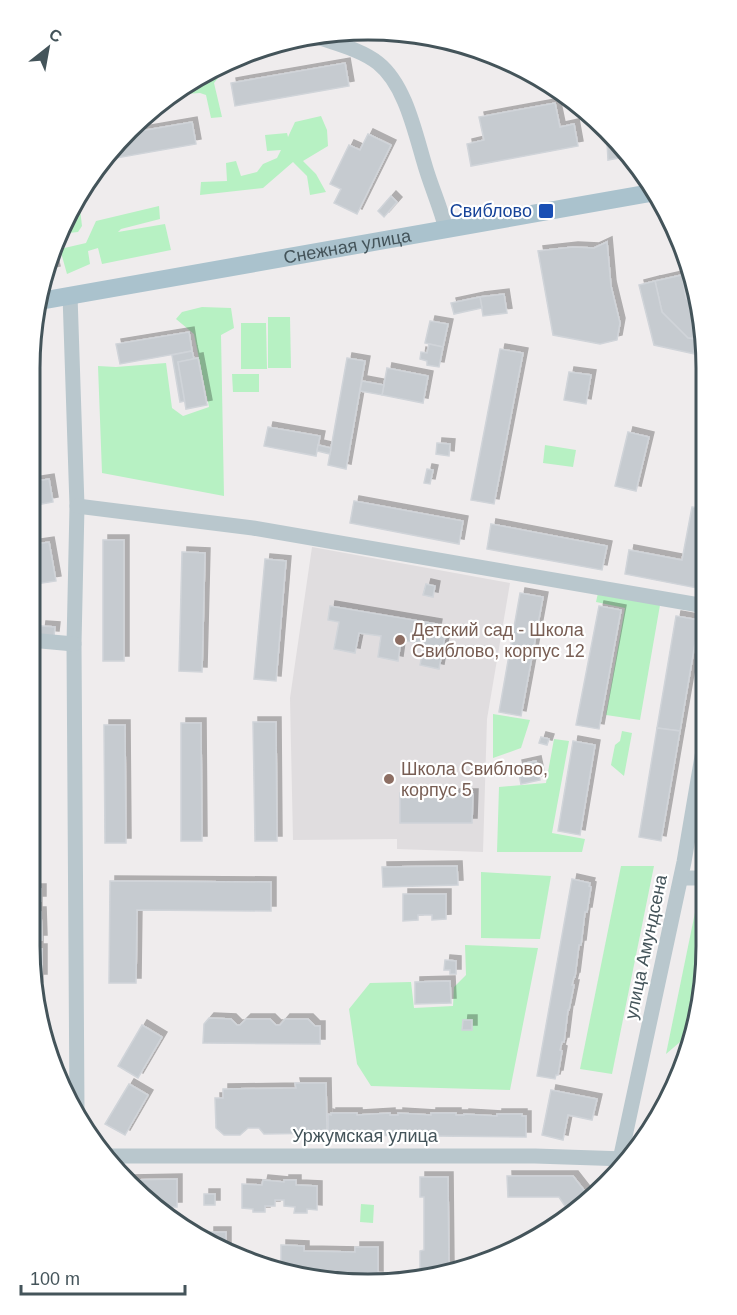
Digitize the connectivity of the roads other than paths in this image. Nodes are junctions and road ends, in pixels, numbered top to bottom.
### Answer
1 (332, 42) edge
2 (646, 194) edge
3 (446, 229) junction
4 (70, 295) junction
5 (48, 299) edge
6 (76, 506) junction
7 (696, 604) edge
8 (40, 641) edge
9 (74, 644) junction
10 (696, 787) edge
11 (681, 878) junction
12 (696, 878) edge
13 (77, 1097) edge
14 (624, 1152) edge
15 (116, 1156) edge
16 (616, 1162) edge

1 - 3 street
2 - 3 main road, Снежная улица
3 - 4 main road, Снежная улица
4 - 5 main road, Снежная улица
4 - 6 street
6 - 7 street
6 - 9 street
8 - 9 street
9 - 13 street
10 - 11 street, улица Амундсена
11 - 12 street
11 - 14 street, улица Амундсена
15 - 16 street, Уржумская улица

